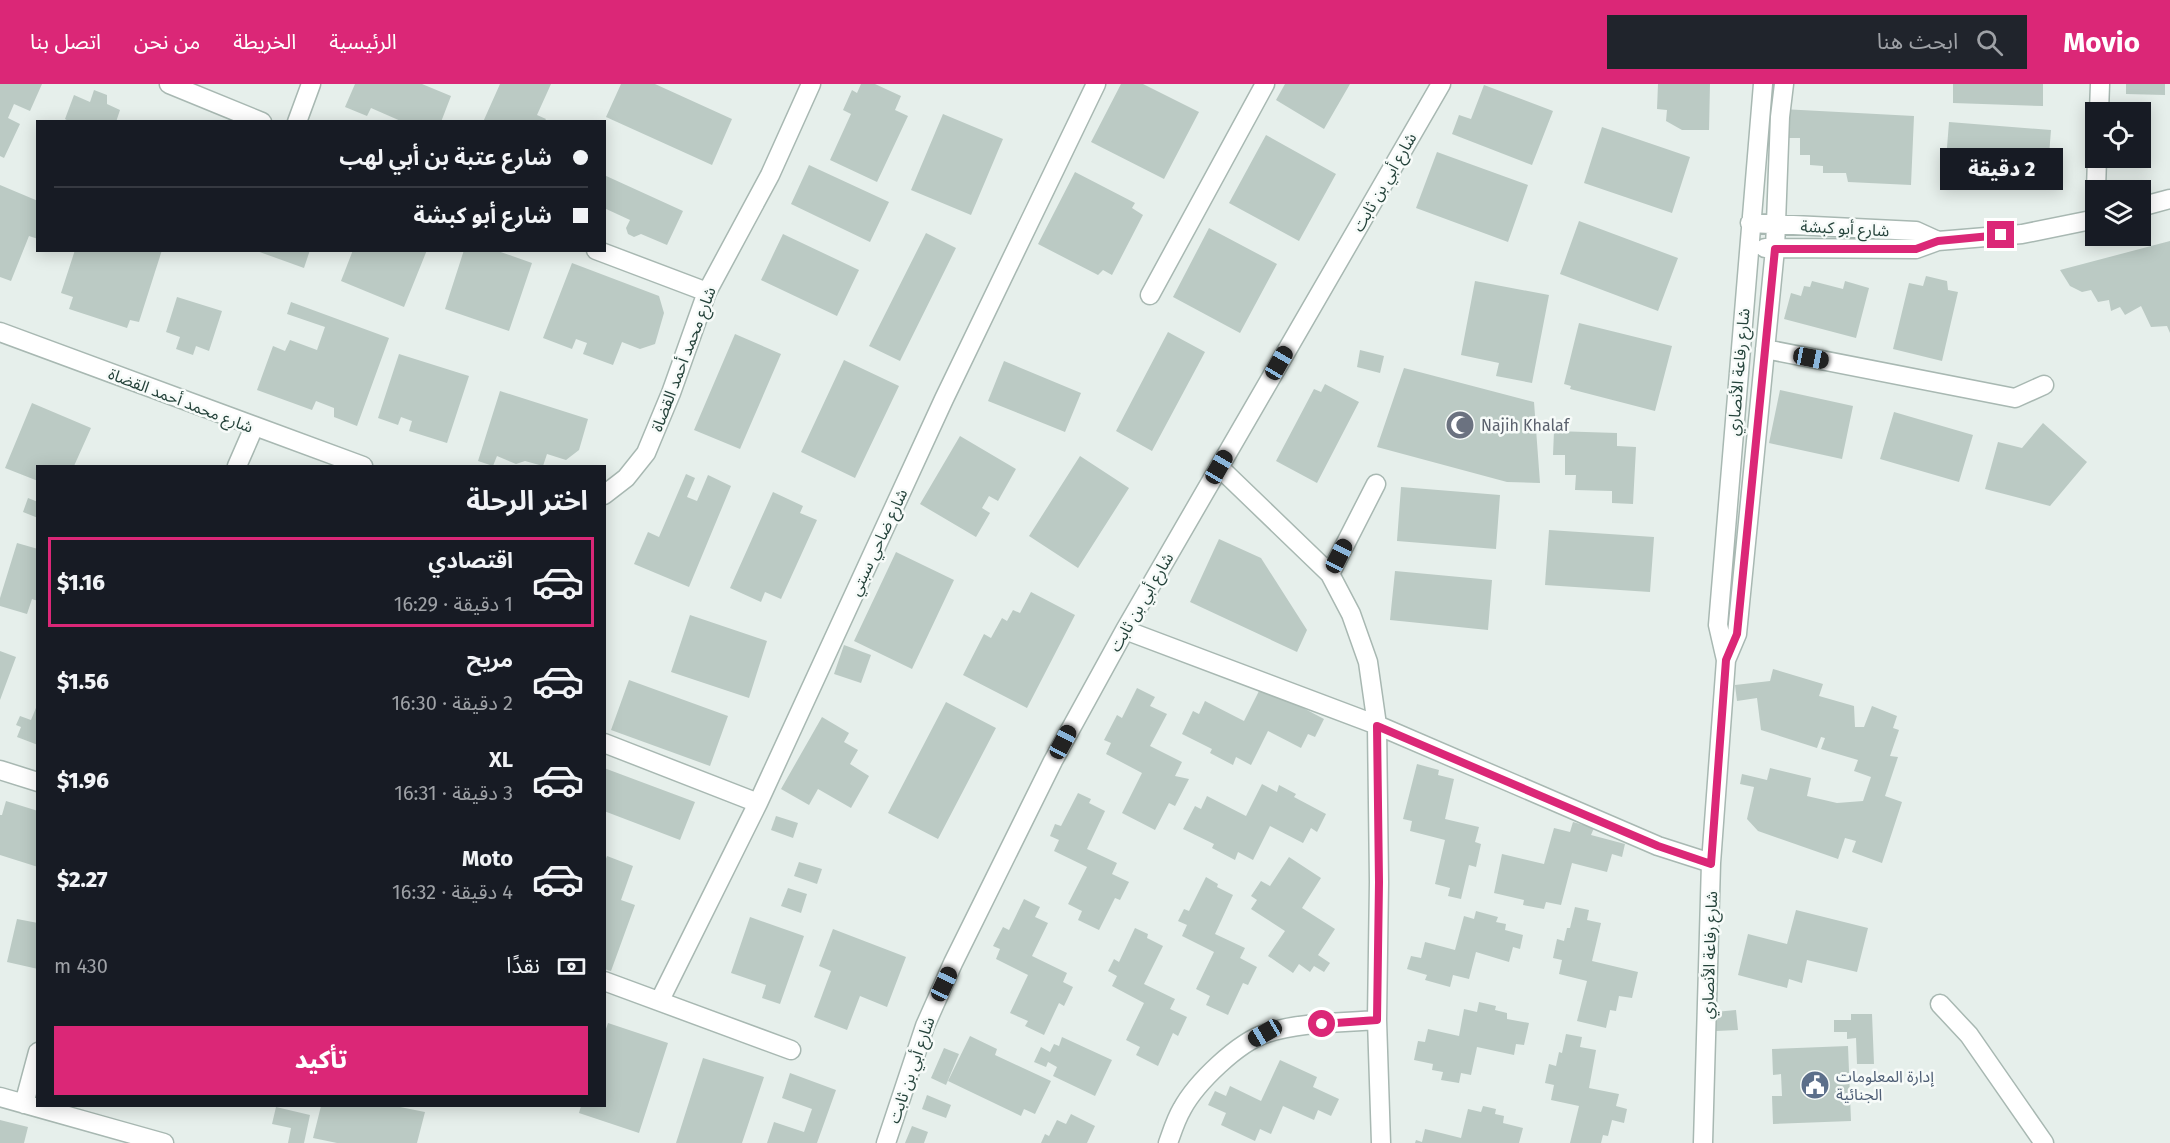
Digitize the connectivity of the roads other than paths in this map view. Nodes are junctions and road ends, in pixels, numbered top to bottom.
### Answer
1 (169, 84) edge
2 (311, 84) edge
3 (811, 84) edge
4 (1096, 84) edge
5 (1265, 84) edge
6 (1441, 84) edge
7 (1763, 84) edge
8 (1784, 84) edge
9 (2100, 84) edge
10 (2099, 102) edge
11 (257, 120) edge
12 (298, 120) edge
13 (2170, 199) edge
14 (2151, 204) edge
15 (2085, 221) edge
16 (1750, 223) junction
17 (1776, 225) junction
18 (1938, 241) junction
19 (1748, 247) junction
20 (1775, 249) junction
21 (601, 252) edge
22 (707, 292) junction
23 (1150, 295) dead end
24 (0, 332) edge
25 (1765, 349) junction
26 (2044, 385) dead end
27 (254, 427) junction
28 (237, 465) edge
29 (360, 465) edge
30 (1219, 467) junction
31 (1376, 484) dead end
32 (606, 493) edge
33 (1330, 574) junction
34 (1125, 630) junction
35 (1726, 660) junction
36 (1377, 726) junction
37 (606, 744) edge
38 (0, 770) edge
39 (36, 781) edge
40 (758, 803) junction
41 (1711, 864) junction
42 (606, 982) edge
43 (660, 1000) junction
44 (1940, 1004) dead end
45 (1377, 1020) junction
46 (791, 1050) dead end
47 (36, 1059) edge
48 (0, 1097) edge
49 (24, 1104) junction
50 (165, 1143) edge
51 (886, 1143) edge
52 (1168, 1143) edge
53 (1381, 1143) edge
54 (1703, 1143) edge
55 (2044, 1143) edge

1 - 11 street
2 - 12 street
3 - 22 street, شارع محمد أحمد القضاة
4 - 40 street, شارع ضاحي سبتي
5 - 23 street
6 - 30 street, شارع أبي بن ثابت
7 - 16 street, شارع رفاعة الأنصاري
8 - 17 street, شارع رفاعة الأنصاري
9 - 10 street
13 - 14 street
15 - 18 street, شارع أبو كبشة
16 - 17 street, شارع أبو كبشة
16 - 19 street, شارع رفاعة الأنصاري
17 - 18 street, شارع أبو كبشة
17 - 20 street, شارع رفاعة الأنصاري
18 - 20 street, شارع أبو كبشة
19 - 20 street, شارع أبو كبشة
19 - 35 street, شارع رفاعة الأنصاري
20 - 25 street, شارع رفاعة الأنصاري
21 - 22 street
22 - 32 street, شارع محمد أحمد القضاة
24 - 27 street, شارع محمد أحمد القضاة
25 - 26 street
25 - 35 street, شارع رفاعة الأنصاري
27 - 28 street
27 - 29 street, شارع محمد أحمد القضاة
30 - 33 street
30 - 34 street, شارع أبي بن ثابت
31 - 33 street
33 - 36 street
34 - 36 street
34 - 51 street, شارع أبي بن ثابت
35 - 41 street, شارع رفاعة الأنصاري
36 - 41 street
36 - 45 street
37 - 40 street
38 - 39 street
40 - 43 street, شارع ضاحي سبتي
41 - 54 street, شارع رفاعة الأنصاري
42 - 43 street
43 - 46 street
44 - 55 street
45 - 52 street
45 - 53 street
47 - 49 street
48 - 49 street
49 - 50 street

